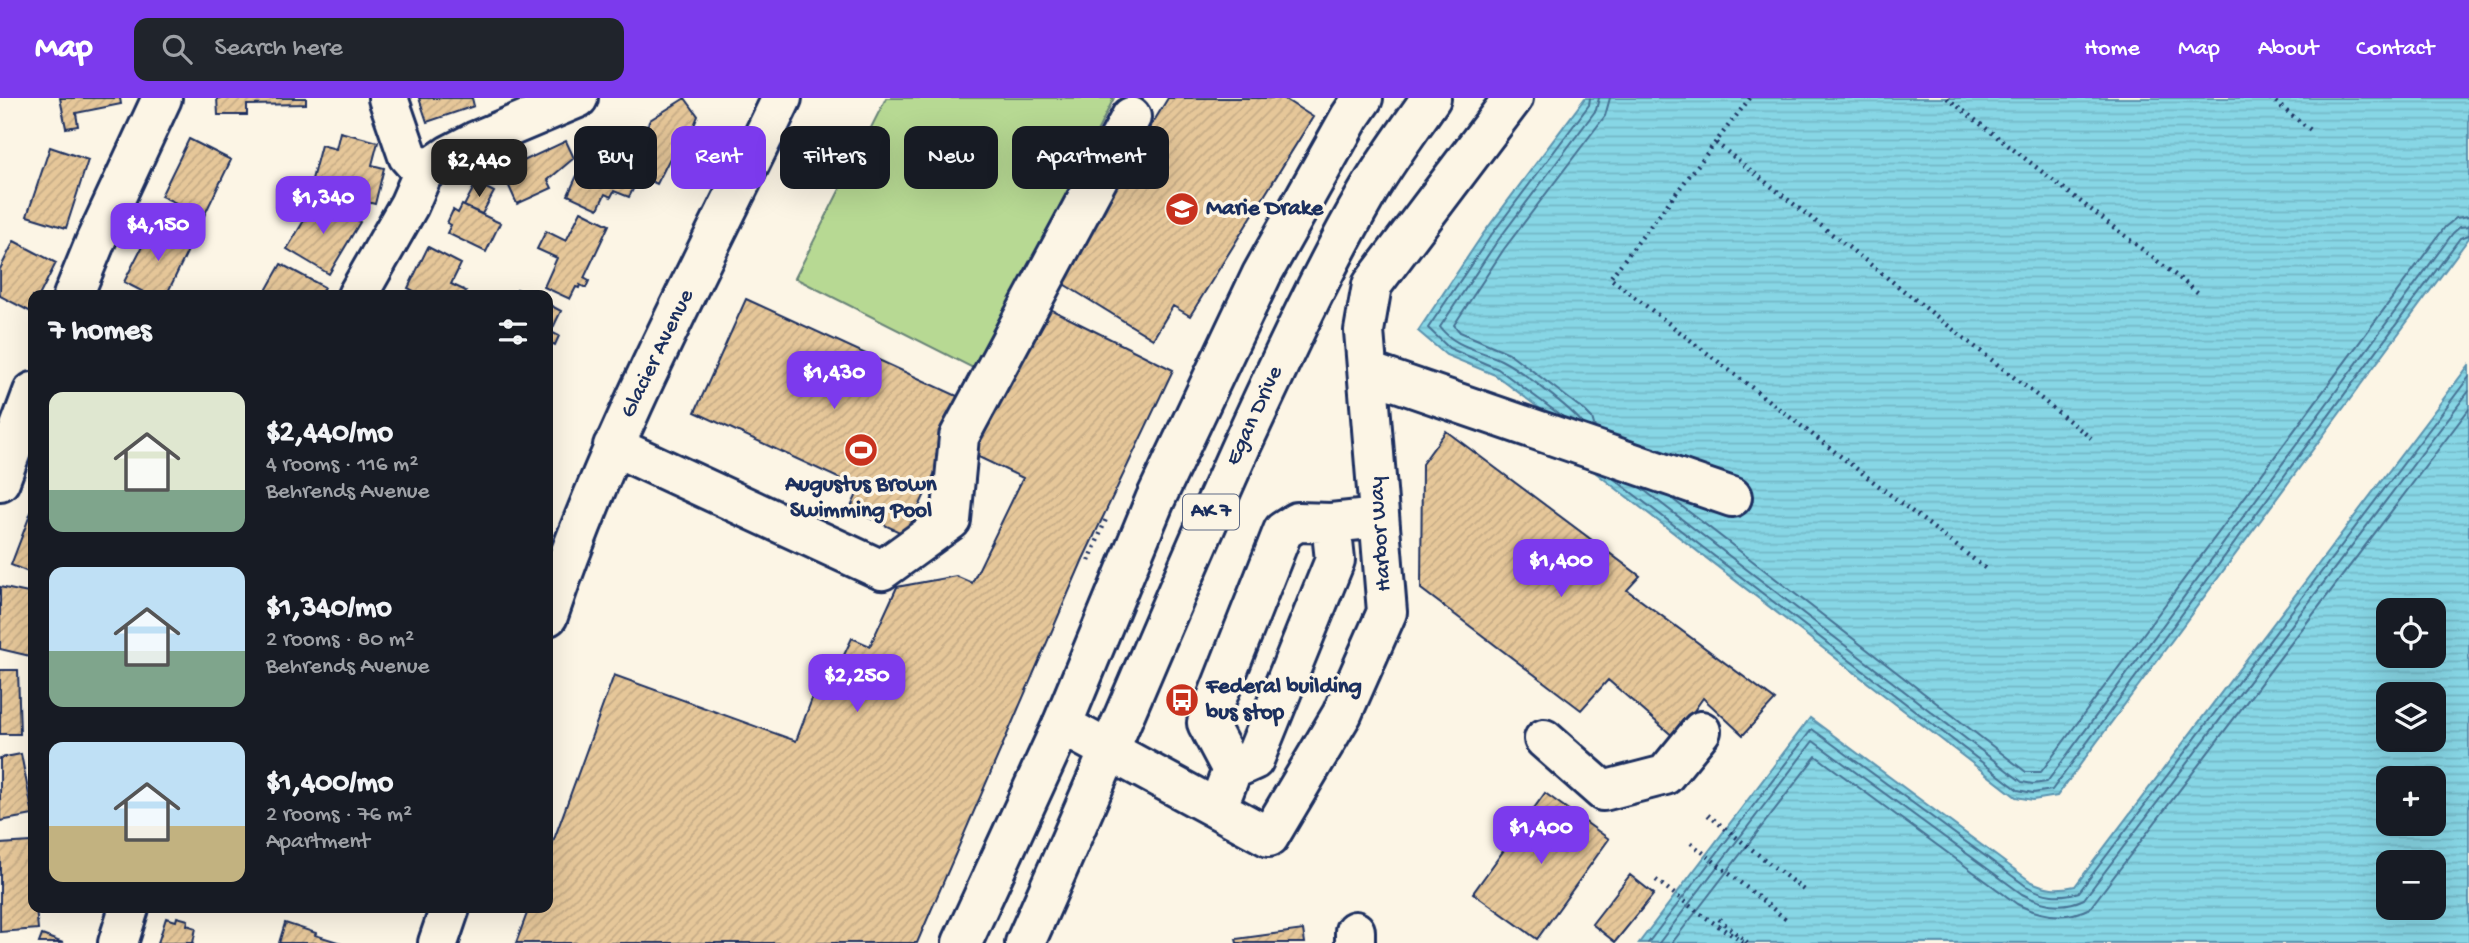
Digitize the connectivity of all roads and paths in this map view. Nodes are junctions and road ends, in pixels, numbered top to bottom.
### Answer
1 (162, 98) edge
2 (388, 98) edge
3 (578, 98) edge
4 (782, 98) edge
5 (1363, 98) edge
6 (1431, 98) edge
7 (1513, 98) edge
8 (1750, 98) edge
9 (1947, 98) edge
10 (2270, 98) edge
11 (1131, 117) dead end
12 (2312, 131) dead end
13 (1716, 143) junction
14 (423, 173) junction
15 (75, 290) edge
16 (360, 290) edge
17 (2200, 295) dead end
18 (1368, 372) junction
19 (28, 405) edge
20 (2091, 438) dead end
21 (613, 446) junction
22 (0, 481) edge
23 (1732, 498) dead end
24 (1379, 518) junction
25 (1106, 519) dead end
26 (1331, 523) junction
27 (1089, 561) dead end
28 (1985, 568) dead end
29 (553, 601) edge
30 (1062, 725) junction
31 (1701, 731) dead end
32 (1544, 739) dead end
33 (1107, 751) junction
34 (1232, 770) junction
35 (1216, 809) junction
36 (1708, 815) dead end
37 (1691, 843) dead end
38 (1656, 880) dead end
39 (1806, 892) dead end
40 (127, 913) edge
41 (448, 913) edge
42 (1719, 919) dead end
43 (1788, 921) dead end
44 (118, 943) edge
45 (439, 943) edge
46 (962, 943) edge
47 (1025, 943) edge
48 (1746, 943) edge

1 - 15 main road
2 - 14 main road
3 - 14 main road
4 - 21 main road, Glacier Avenue
5 - 30 main road, AK 7
6 - 33 main road, Egan Drive / AK 7
7 - 18 main road, Harbor Way
8 - 13 path
9 - 17 path
10 - 12 path
11 - 21 main road
13 - 20 path
13 - 28 path
14 - 16 main road
18 - 23 main road
18 - 24 main road, Harbor Way
19 - 22 main road
21 - 29 main road, Glacier Avenue
24 - 26 main road
24 - 35 main road, Harbor Way
25 - 27 path
26 - 34 main road
26 - 34 main road
30 - 33 main road, Harbor Way
30 - 46 main road, AK 7
31 - 32 main road
33 - 35 main road, Harbor Way
33 - 47 main road, Egan Drive / AK 7
34 - 35 main road
36 - 39 path
37 - 43 path
38 - 48 path
40 - 44 main road
41 - 45 main road
42 - 48 path

